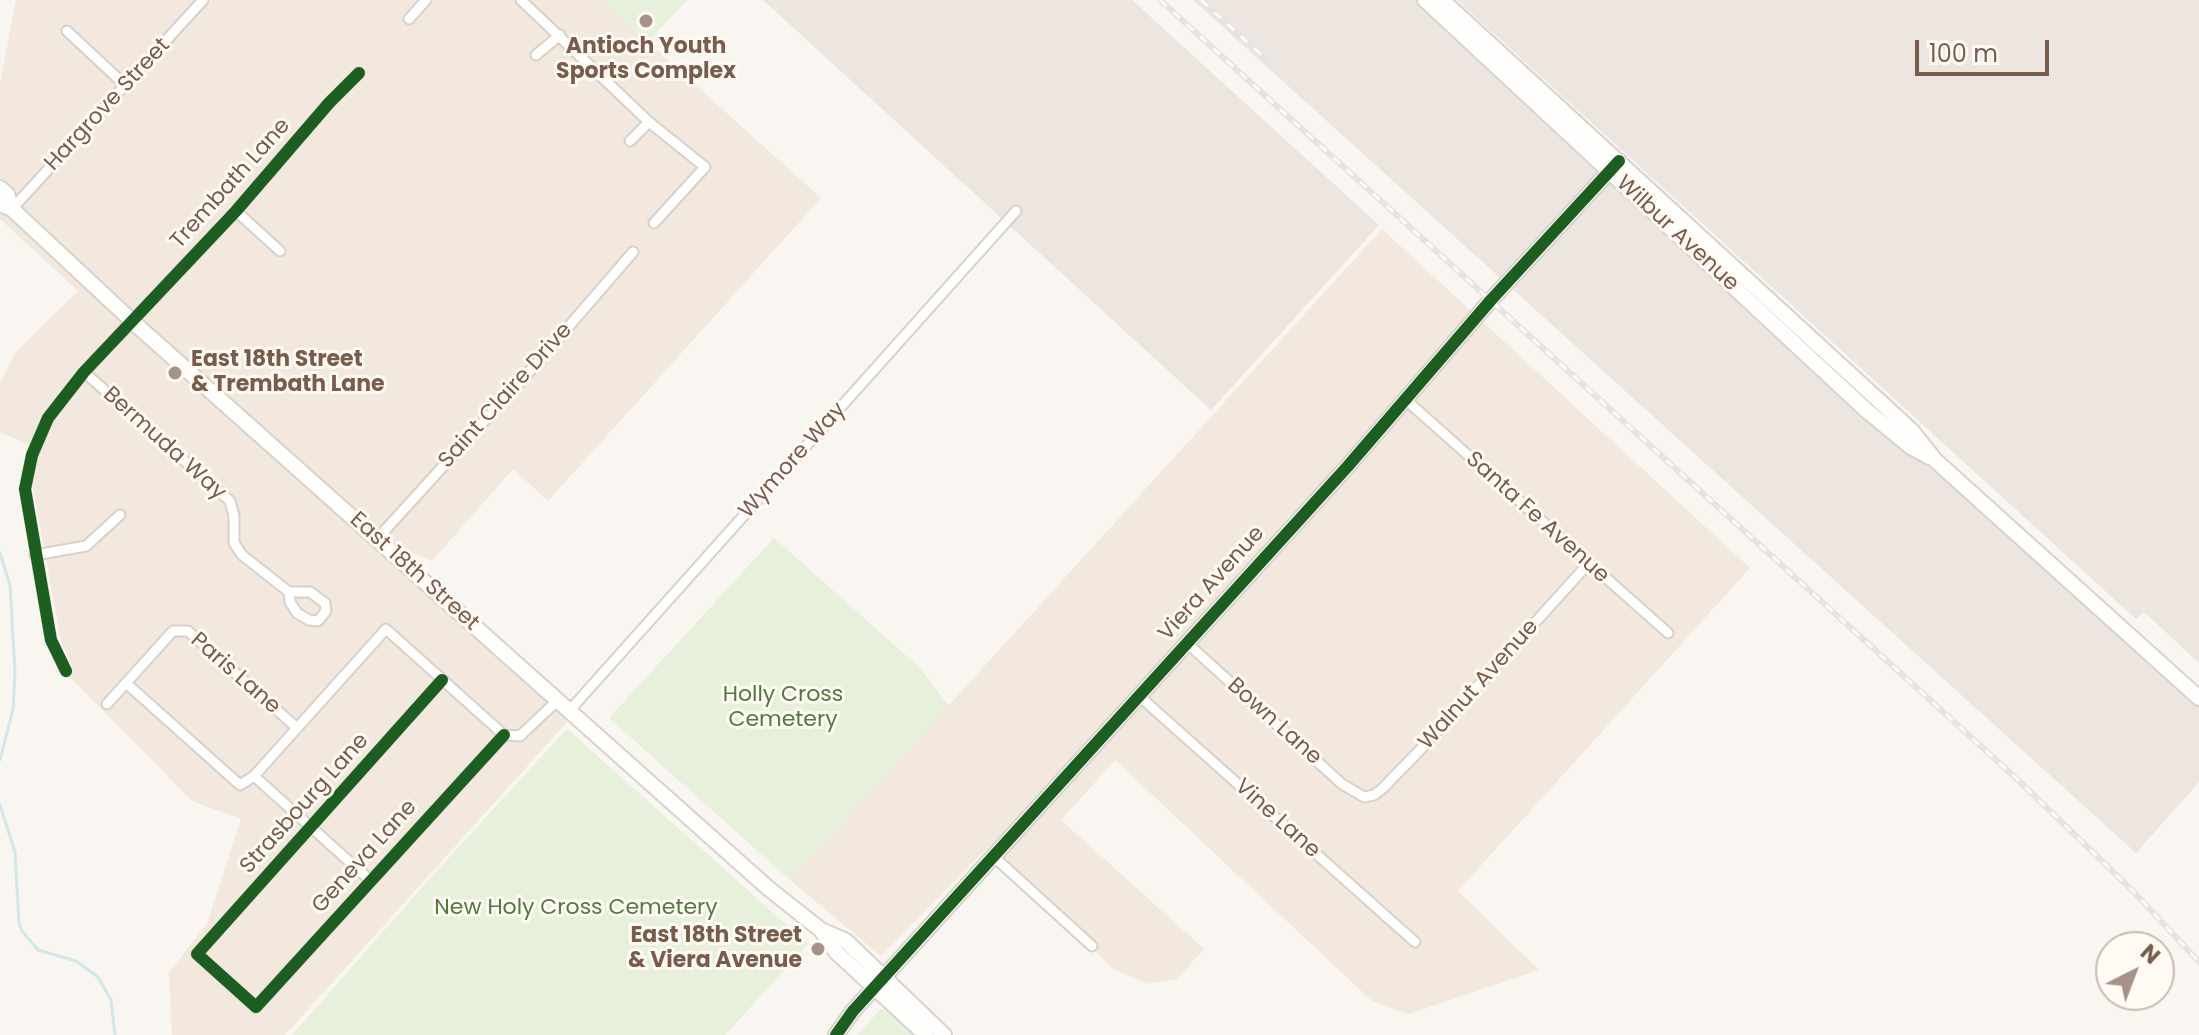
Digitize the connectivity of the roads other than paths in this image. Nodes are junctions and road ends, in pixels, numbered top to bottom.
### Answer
1 (426, 0) edge
2 (521, 0) edge
3 (1425, 0) edge
4 (1442, 0) edge
5 (200, 1) edge
6 (409, 19) dead end
7 (67, 31) dead end
8 (560, 35) junction
9 (536, 55) dead end
10 (359, 73) dead end
11 (126, 86) junction
12 (649, 122) junction
13 (630, 141) dead end
14 (1614, 166) junction
15 (0, 188) edge
16 (6, 206) edge
17 (236, 211) junction
18 (1016, 211) dead end
19 (654, 223) dead end
20 (280, 251) dead end
21 (633, 252) dead end
22 (133, 322) junction
23 (84, 372) junction
24 (1406, 400) junction
25 (120, 515) dead end
26 (377, 539) junction
27 (35, 555) junction
28 (1588, 564) junction
29 (289, 592) dead end
30 (1668, 633) dead end
31 (1187, 643) junction
32 (66, 671) dead end
33 (442, 680) junction
34 (126, 683) junction
35 (1138, 695) junction
36 (2199, 698) edge
37 (107, 704) dead end
38 (564, 705) junction
39 (296, 727) junction
40 (504, 735) junction
41 (254, 776) junction
42 (1364, 797) joint
43 (311, 826) junction
44 (993, 856) junction
45 (371, 881) junction
46 (1415, 942) dead end
47 (1092, 946) dead end
48 (879, 983) junction
49 (256, 1007) joint
50 (836, 1035) edge
51 (926, 1035) edge
52 (944, 1035) edge

1 - 6 street
2 - 8 street
3 - 14 main road, Wilbur Avenue
4 - 14 main road, Wilbur Avenue
5 - 11 street, Hargrove Street
7 - 11 street
8 - 9 street
8 - 12 street
10 - 17 street, Trembath Lane
11 - 16 street, Hargrove Street
12 - 13 street
12 - 19 street
14 - 24 main road, Viera Avenue
14 - 36 main road, Wilbur Avenue
15 - 16 main road, East 18th Street
16 - 22 main road, East 18th Street
17 - 20 street
17 - 22 street, Trembath Lane
18 - 38 street, Wymore Way
21 - 26 street, Saint Claire Drive
22 - 23 street, Trembath Lane
22 - 26 main road, East 18th Street
23 - 27 street, Trembath Lane
23 - 29 street, Bermuda Way
24 - 28 street, Santa Fe Avenue
24 - 31 main road, Viera Avenue
25 - 27 street
26 - 38 main road, East 18th Street
27 - 32 street, Trembath Lane
28 - 30 street, Santa Fe Avenue
28 - 42 street, Walnut Avenue
31 - 35 main road, Viera Avenue
31 - 42 street, Bown Lane
33 - 39 street
33 - 40 street
33 - 43 street, Strasbourg Lane
34 - 37 street, Paris Lane
34 - 39 street, Paris Lane
34 - 41 street
35 - 44 main road, Viera Avenue
35 - 46 street, Vine Lane
38 - 40 street, Wymore Way
38 - 48 main road, East 18th Street
39 - 41 street
40 - 45 street, Geneva Lane
41 - 43 street
43 - 45 street
43 - 49 street, Strasbourg Lane
44 - 47 street
44 - 48 main road, Viera Avenue
45 - 49 street, Geneva Lane
48 - 50 main road, Viera Avenue
48 - 51 main road, East 18th Street
48 - 52 main road, East 18th Street

